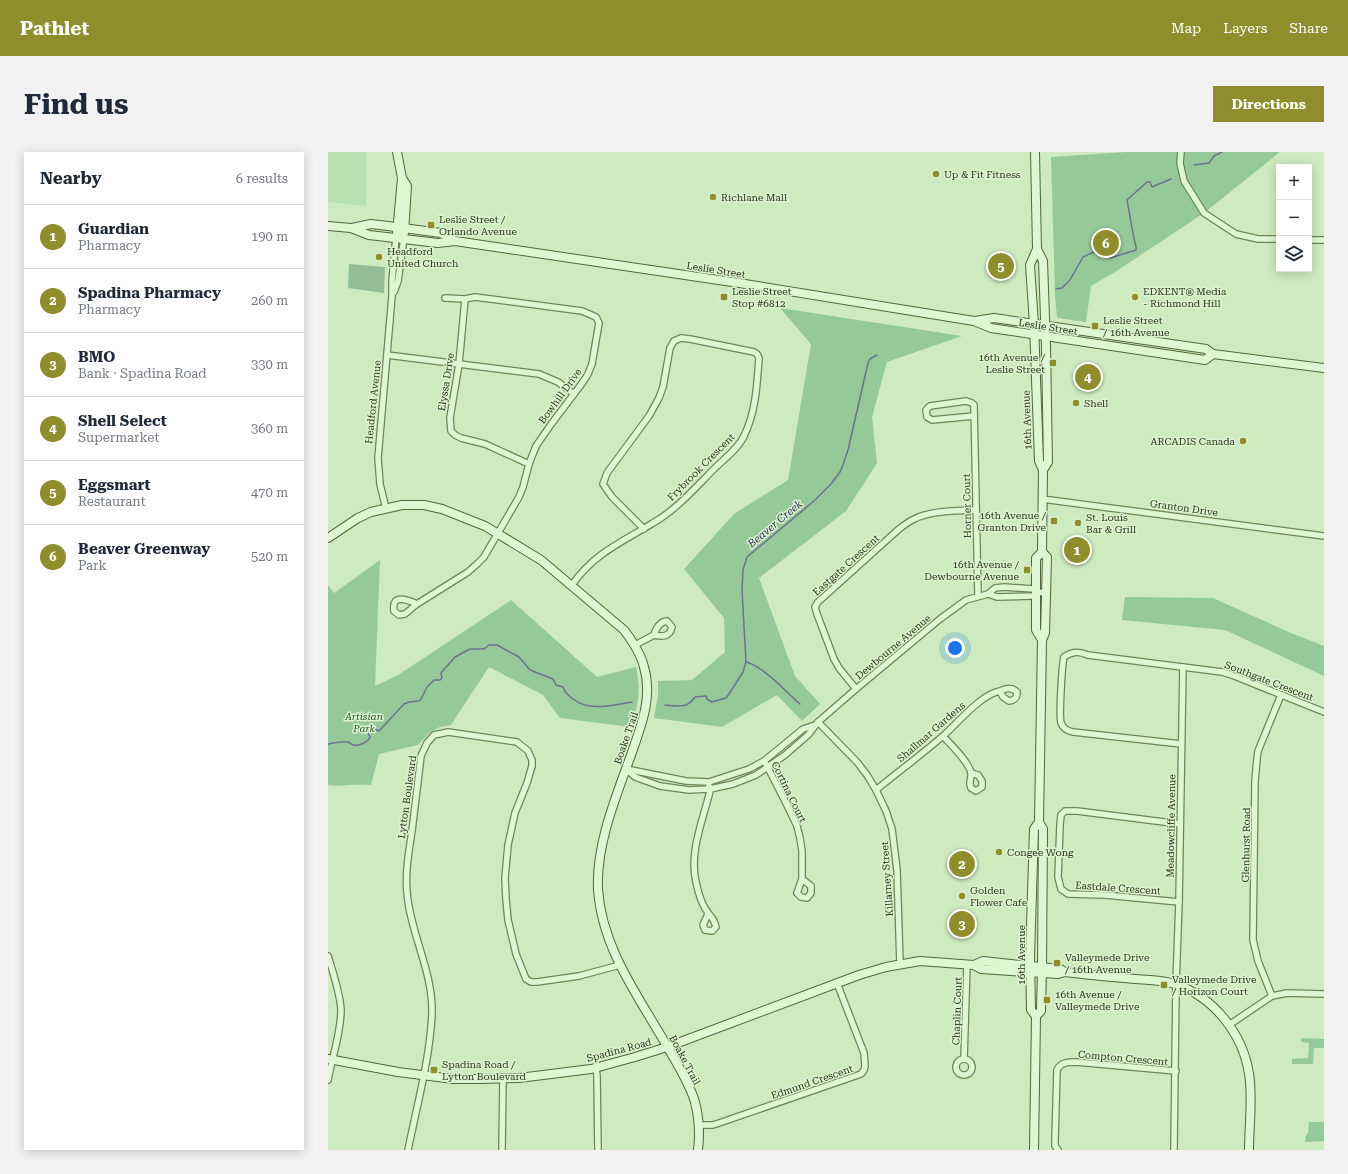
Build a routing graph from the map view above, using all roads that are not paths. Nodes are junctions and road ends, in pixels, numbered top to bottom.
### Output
1 (397, 152) edge
2 (1035, 152) edge
3 (1181, 152) edge
4 (328, 226) edge
5 (351, 228) junction
6 (401, 228) junction
7 (400, 238) junction
8 (1276, 239) edge
9 (1312, 240) edge
10 (1324, 240) edge
11 (455, 241) junction
12 (1037, 249) junction
13 (445, 298) dead end
14 (465, 299) junction
15 (974, 321) junction
16 (1034, 324) junction
17 (1045, 325) junction
18 (1034, 334) junction
19 (1046, 336) junction
20 (1213, 354) junction
21 (388, 355) junction
22 (459, 364) junction
23 (1324, 368) edge
24 (574, 394) junction
25 (974, 416) junction
26 (529, 464) junction
27 (1043, 470) junction
28 (1042, 499) junction
29 (386, 509) junction
30 (976, 510) junction
31 (644, 529) junction
32 (498, 534) junction
33 (1324, 536) edge
34 (328, 538) edge
35 (1042, 552) junction
36 (572, 585) junction
37 (1036, 592) junction
38 (1047, 593) junction
39 (988, 594) junction
40 (978, 596) junction
41 (417, 604) dead end
42 (654, 635) dead end
43 (1042, 640) junction
44 (635, 645) junction
45 (1183, 667) junction
46 (856, 689) junction
47 (1000, 692) dead end
48 (1281, 695) junction
49 (1324, 712) edge
50 (817, 724) junction
51 (943, 736) junction
52 (1181, 744) junction
53 (764, 761) junction
54 (768, 767) junction
55 (626, 769) junction
56 (971, 773) dead end
57 (709, 786) junction
58 (876, 790) junction
59 (1039, 822) junction
60 (1180, 824) junction
61 (802, 879) dead end
62 (1179, 902) junction
63 (708, 914) dead end
64 (328, 956) edge
65 (900, 964) junction
66 (971, 964) junction
67 (620, 965) junction
68 (1030, 969) junction
69 (1042, 970) junction
70 (837, 983) junction
71 (1176, 984) junction
72 (1324, 994) edge
73 (1272, 996) junction
74 (1036, 1016) junction
75 (1229, 1025) junction
76 (668, 1047) junction
77 (964, 1059) dead end
78 (330, 1060) edge
79 (596, 1068) junction
80 (1176, 1071) junction
81 (423, 1076) junction
82 (503, 1078) junction
83 (328, 1080) edge
84 (699, 1125) junction
85 (408, 1150) edge
86 (502, 1150) edge
87 (598, 1150) edge
88 (698, 1150) edge
89 (1034, 1150) edge
90 (1058, 1150) edge
91 (1174, 1150) edge
92 (1249, 1150) edge

1 - 6 main road
2 - 12 main road, 16th Avenue
3 - 8 street
4 - 5 main road, Leslie Street
5 - 6 main road, Leslie Street
5 - 7 main road, Leslie Street
6 - 7 main road
6 - 11 main road, Leslie Street
7 - 11 main road, Leslie Street
7 - 21 street, Headford Avenue
9 - 10 street
11 - 15 main road, Leslie Street
12 - 16 main road, 16th Avenue
12 - 17 main road, 16th Avenue
13 - 14 street, Bowhill Drive
14 - 22 street, Elyssa Drive
14 - 24 street, Bowhill Drive
15 - 16 main road, Leslie Street
15 - 18 main road, Leslie Street
16 - 17 main road, Leslie Street
16 - 18 main road, 16th Avenue
17 - 19 main road, 16th Avenue
17 - 20 main road, Leslie Street
18 - 19 main road, Leslie Street
18 - 27 main road, 16th Avenue
19 - 20 main road, Leslie Street
19 - 27 main road, 16th Avenue
20 - 23 main road, Leslie Street
21 - 22 street
21 - 29 street, Headford Avenue
22 - 24 street
22 - 26 street, Elyssa Drive
24 - 26 street, Bowhill Drive
25 - 25 street, Horner Court
25 - 30 street, Horner Court
26 - 32 street, Bowhill Drive
27 - 28 main road, 16th Avenue
28 - 33 street, Granton Drive
28 - 35 main road, 16th Avenue
29 - 32 main road, Boake Trail
29 - 34 main road, Boake Trail
30 - 40 street, Horner Court
30 - 46 street, Eastgate Crescent
31 - 31 street, Frybrook Crescent
31 - 36 street, Frybrook Crescent
32 - 36 main road, Boake Trail
32 - 41 street, Bowhill Drive
35 - 37 main road, 16th Avenue
35 - 38 main road, 16th Avenue
36 - 44 main road, Boake Trail
37 - 38 street, Dewbourne Avenue
37 - 39 street, Dewbourne Avenue
37 - 39 street, Dewbourne Avenue
37 - 43 main road, 16th Avenue
38 - 43 main road, 16th Avenue
39 - 40 street, Dewbourne Avenue
40 - 46 street, Dewbourne Avenue
42 - 44 street
43 - 59 main road, 16th Avenue
44 - 55 main road, Boake Trail
45 - 48 street, Southgate Crescent
45 - 52 street, Meadowcliffe Avenue
45 - 52 street, Southgate Crescent
46 - 50 street, Dewbourne Avenue
47 - 51 street, Shallmar Gardens
48 - 49 street, Southgate Crescent
48 - 73 street, Glenhurst Road
50 - 53 street, Dewbourne Avenue
50 - 54 street, Dewbourne Avenue
50 - 58 street, Killarney Street
51 - 56 street
51 - 58 street, Shallmar Gardens
52 - 60 street, Meadowcliffe Avenue
53 - 54 street, Cortina Court
53 - 57 street, Dewbourne Avenue
54 - 57 street, Dewbourne Avenue
54 - 61 street, Cortina Court
55 - 57 street, Dewbourne Avenue
55 - 57 street, Dewbourne Avenue
55 - 67 main road, Boake Trail
57 - 63 street
58 - 65 street, Killarney Street
59 - 68 main road, 16th Avenue
59 - 69 main road, 16th Avenue
60 - 62 street, Meadowcliffe Avenue
60 - 62 street, Eastdale Crescent
62 - 71 street, Meadowcliffe Avenue
64 - 78 street
65 - 66 main road, Spadina Road
65 - 70 main road, Spadina Road
66 - 68 main road, Spadina Road
66 - 77 street, Chaplin Court
67 - 76 main road, Boake Trail
67 - 81 street, Lytton Boulevard
68 - 69 main road, Spadina Road
68 - 74 main road, 16th Avenue
69 - 71 main road, Spadina Road
69 - 74 main road, 16th Avenue
70 - 76 main road, Spadina Road
70 - 84 street, Edmund Crescent
71 - 75 main road
71 - 80 street, Meadowcliffe Avenue
72 - 73 street
73 - 75 street
74 - 89 main road, 16th Avenue
75 - 92 main road
76 - 79 main road, Spadina Road
76 - 84 main road, Boake Trail
78 - 81 main road, Spadina Road
78 - 83 street
79 - 82 main road, Spadina Road
79 - 87 street
80 - 90 street, Compton Crescent
80 - 91 street, Meadowcliffe Avenue
81 - 82 main road, Spadina Road
81 - 85 street
82 - 86 street
84 - 88 main road, Boake Trail

